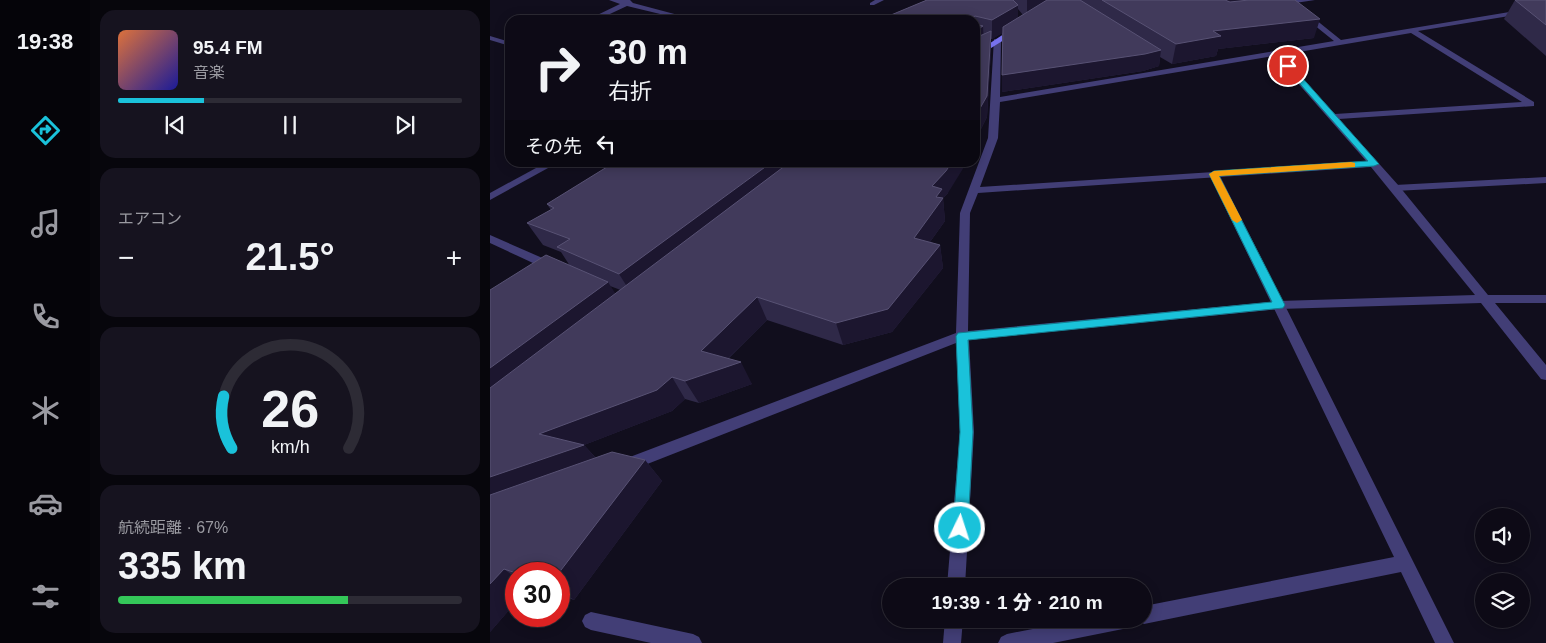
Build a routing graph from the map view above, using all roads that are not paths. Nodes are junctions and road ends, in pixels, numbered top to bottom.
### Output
1 (612, 0) edge
2 (634, 0) edge
3 (881, 0) edge
4 (1312, 0) edge
5 (1287, 1) edge
6 (626, 4) junction
7 (872, 4) dead end
8 (1546, 8) edge
9 (1298, 9) junction
10 (1288, 10) edge
11 (602, 15) edge
12 (672, 15) edge
13 (1025, 24) edge
14 (1411, 30) junction
15 (490, 38) edge
16 (505, 42) edge
17 (984, 42) edge
18 (1339, 42) junction
19 (995, 43) junction
20 (980, 53) edge
21 (1276, 53) junction
22 (1165, 65) dead end
23 (1173, 70) junction
24 (996, 100) junction
25 (1334, 117) junction
26 (1374, 164) junction
27 (545, 167) edge
28 (1214, 174) junction
29 (1546, 180) edge
30 (1395, 188) junction
31 (974, 190) junction
32 (490, 196) edge
33 (490, 239) edge
34 (562, 271) edge
35 (1486, 299) junction
36 (1546, 299) edge
37 (1279, 305) junction
38 (962, 336) junction
39 (1546, 375) edge
40 (616, 469) edge
41 (1405, 563) junction
42 (957, 578) edge
43 (1152, 614) edge
44 (591, 621) dead end
45 (953, 628) edge
46 (1083, 628) edge
47 (693, 643) edge
48 (952, 643) edge
49 (1007, 643) edge
50 (1445, 643) edge

1 - 6 street
2 - 6 street
3 - 7 street
4 - 5 street
5 - 9 street
6 - 11 street
6 - 12 street
8 - 14 street
9 - 10 street
9 - 18 street
13 - 19 street
14 - 18 street
14 - 25 street
15 - 16 street
17 - 19 street
18 - 21 street
19 - 20 street
19 - 24 street
21 - 23 street
21 - 25 street
22 - 23 street
23 - 24 street
24 - 31 street
25 - 26 street
26 - 28 street
26 - 30 street
27 - 32 street
28 - 31 street
28 - 37 street
29 - 30 street
30 - 35 street
31 - 38 street
33 - 34 street
35 - 36 street
35 - 37 street
35 - 39 street
37 - 38 street
37 - 41 street
38 - 40 street
38 - 42 street
41 - 43 street
41 - 50 street
44 - 47 street
45 - 48 street
46 - 49 street

